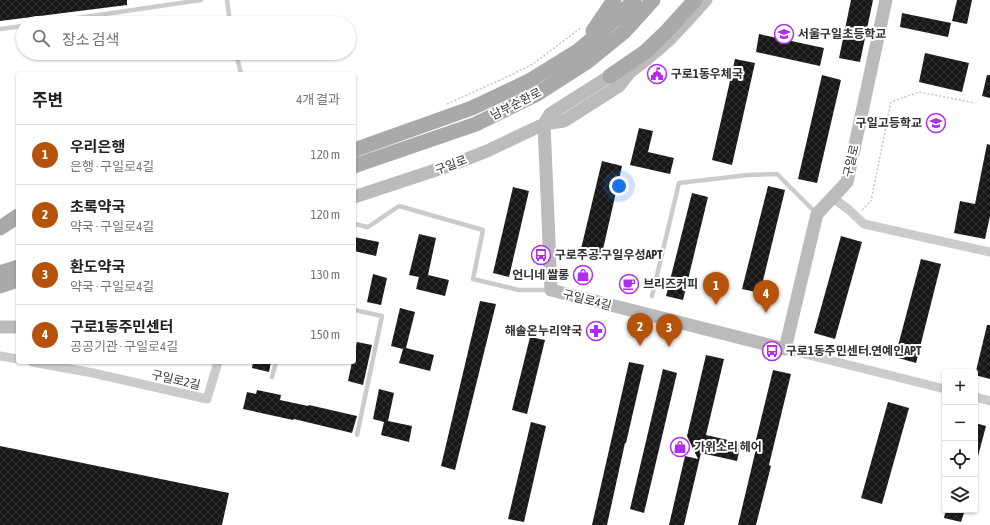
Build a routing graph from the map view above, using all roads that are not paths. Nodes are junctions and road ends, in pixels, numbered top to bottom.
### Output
1 (201, 0) edge
2 (228, 0) edge
3 (614, 0) edge
4 (634, 0) edge
5 (654, 0) edge
6 (687, 0) edge
7 (695, 0) edge
8 (706, 0) edge
9 (886, 0) edge
10 (92, 16) edge
11 (229, 16) edge
12 (16, 27) edge
13 (0, 30) edge
14 (579, 50) junction
15 (238, 60) edge
16 (241, 72) edge
17 (630, 72) junction
18 (610, 76) junction
19 (544, 124) junction
20 (356, 149) edge
21 (356, 165) edge
22 (356, 196) edge
23 (832, 198) junction
24 (817, 214) junction
25 (16, 217) edge
26 (356, 224) edge
27 (0, 228) edge
28 (990, 252) edge
29 (16, 268) edge
30 (0, 273) edge
31 (16, 281) edge
32 (0, 286) edge
33 (551, 290) junction
34 (16, 291) edge
35 (0, 296) edge
36 (652, 296) dead end
37 (356, 310) edge
38 (0, 327) edge
39 (16, 327) edge
40 (785, 349) junction
41 (0, 356) edge
42 (16, 360) edge
43 (46, 364) edge
44 (217, 364) edge
45 (275, 364) edge
46 (272, 377) dead end
47 (942, 388) edge
48 (978, 398) edge
49 (990, 401) edge
50 (357, 435) dead end

1 - 10 lane
2 - 11 lane
3 - 14 main road
4 - 14 main road, 남부순환로
5 - 21 main road, 남부순환로
6 - 18 street
7 - 18 main road
8 - 17 street, 구일로
9 - 23 street, 구일로
12 - 13 lane
14 - 20 main road, 남부순환로
15 - 16 lane
17 - 18 street, 구일로
17 - 19 street, 구일로
18 - 19 street, 구일로
19 - 22 street, 구일로
19 - 33 street, 구일로4길
23 - 24 street, 구일로
23 - 28 street
24 - 36 lane
24 - 40 street
25 - 27 main road
26 - 33 lane
29 - 30 main road
31 - 32 main road
33 - 40 street, 구일로4길
34 - 35 main road
37 - 50 lane
38 - 39 street
40 - 47 street
41 - 42 street
43 - 44 street, 구일로2길
45 - 46 lane
48 - 49 street

